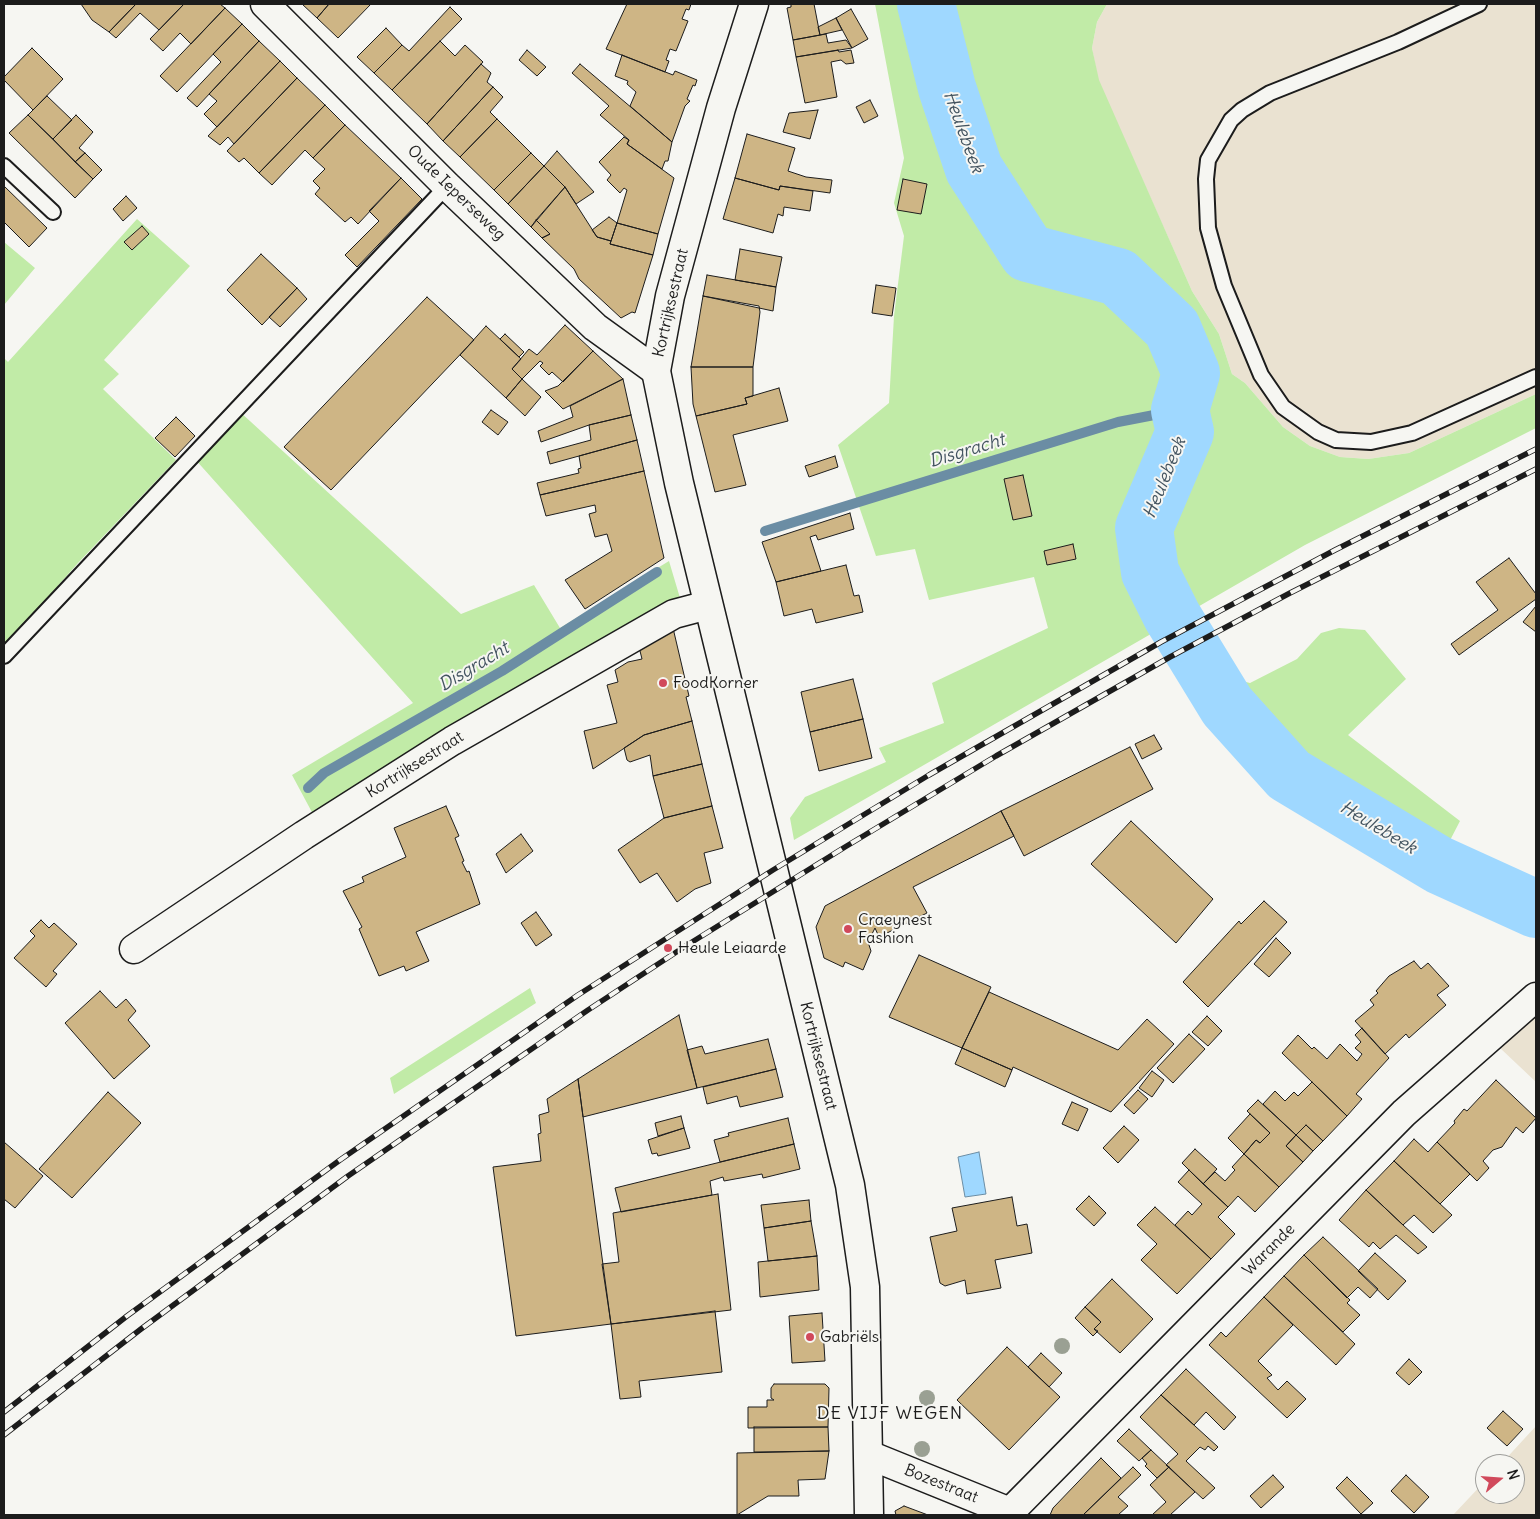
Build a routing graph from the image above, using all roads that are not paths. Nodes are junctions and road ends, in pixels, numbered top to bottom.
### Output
1 (265, 4) edge
2 (754, 4) edge
3 (1479, 4) edge
4 (4, 166) edge
5 (447, 186) junction
6 (52, 212) dead end
7 (656, 371) junction
8 (1536, 377) edge
9 (708, 605) junction
10 (4, 656) edge
11 (134, 949) dead end
12 (1536, 997) edge
13 (869, 1455) junction
14 (1011, 1514) edge
15 (869, 1515) edge

1 - 5 street, Oude Ieperseweg
2 - 7 street, Kortrijksestraat
3 - 8 lane
4 - 6 lane
5 - 7 street, Oude Ieperseweg
5 - 10 lane
7 - 9 street, Kortrijksestraat
9 - 11 street, Kortrijksestraat
9 - 13 street, Kortrijksestraat
12 - 14 street, Warande
13 - 14 street, Bozestraat
13 - 15 street, Kortrijksestraat

